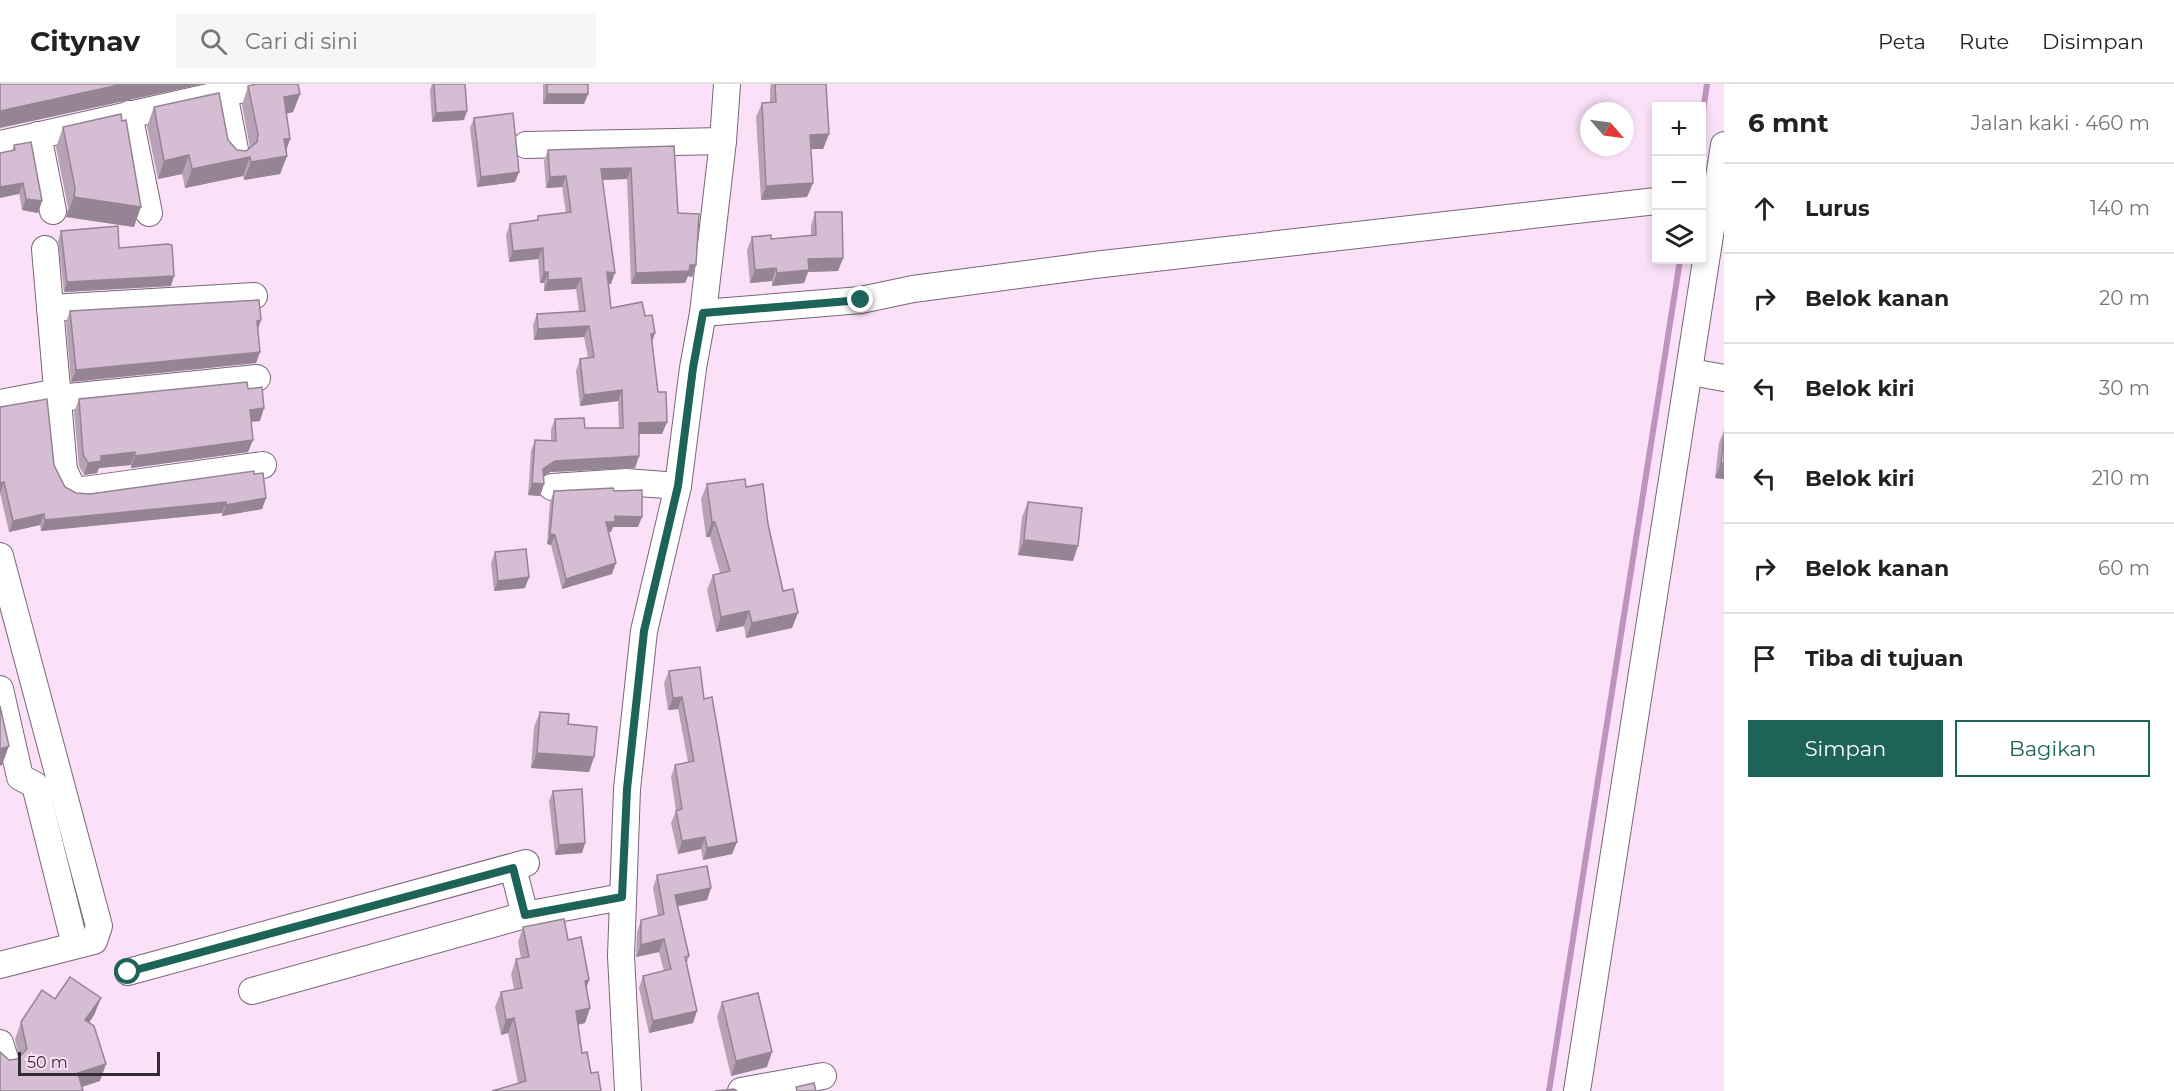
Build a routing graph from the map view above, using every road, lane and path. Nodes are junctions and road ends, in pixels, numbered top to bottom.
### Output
1 (266, 84) edge
2 (727, 84) edge
3 (224, 93) junction
4 (129, 114) junction
5 (38, 135) junction
6 (723, 141) junction
7 (0, 144) edge
8 (526, 145) dead end
9 (1724, 145) edge
10 (236, 155) edge
11 (1708, 193) edge
12 (1652, 201) edge
13 (53, 211) dead end
14 (149, 213) dead end
15 (45, 249) dead end
16 (254, 296) dead end
17 (50, 308) junction
18 (703, 313) junction
19 (1691, 372) junction
20 (257, 378) dead end
21 (1724, 378) edge
22 (58, 395) junction
23 (0, 403) edge
24 (263, 465) dead end
25 (678, 486) junction
26 (552, 487) dead end
27 (0, 556) edge
28 (0, 689) edge
29 (622, 897) junction
30 (525, 915) junction
31 (83, 944) junction
32 (0, 965) edge
33 (128, 972) dead end
34 (252, 991) dead end
35 (823, 1076) dead end
36 (628, 1091) edge
37 (741, 1091) edge
38 (1577, 1091) edge

1 - 3 street
2 - 6 street
3 - 4 street
3 - 10 street
4 - 5 street
4 - 14 street
5 - 7 street
5 - 13 street
6 - 8 street
6 - 18 street
9 - 11 street
11 - 19 street
12 - 18 street
15 - 17 street
16 - 17 street
17 - 22 street
18 - 25 street
19 - 21 street
19 - 38 street
20 - 22 street
22 - 23 street
22 - 24 street
25 - 26 street
25 - 29 street
27 - 31 street
28 - 31 street
29 - 30 street
29 - 36 street
30 - 33 street
30 - 34 street
31 - 32 street
35 - 37 street

